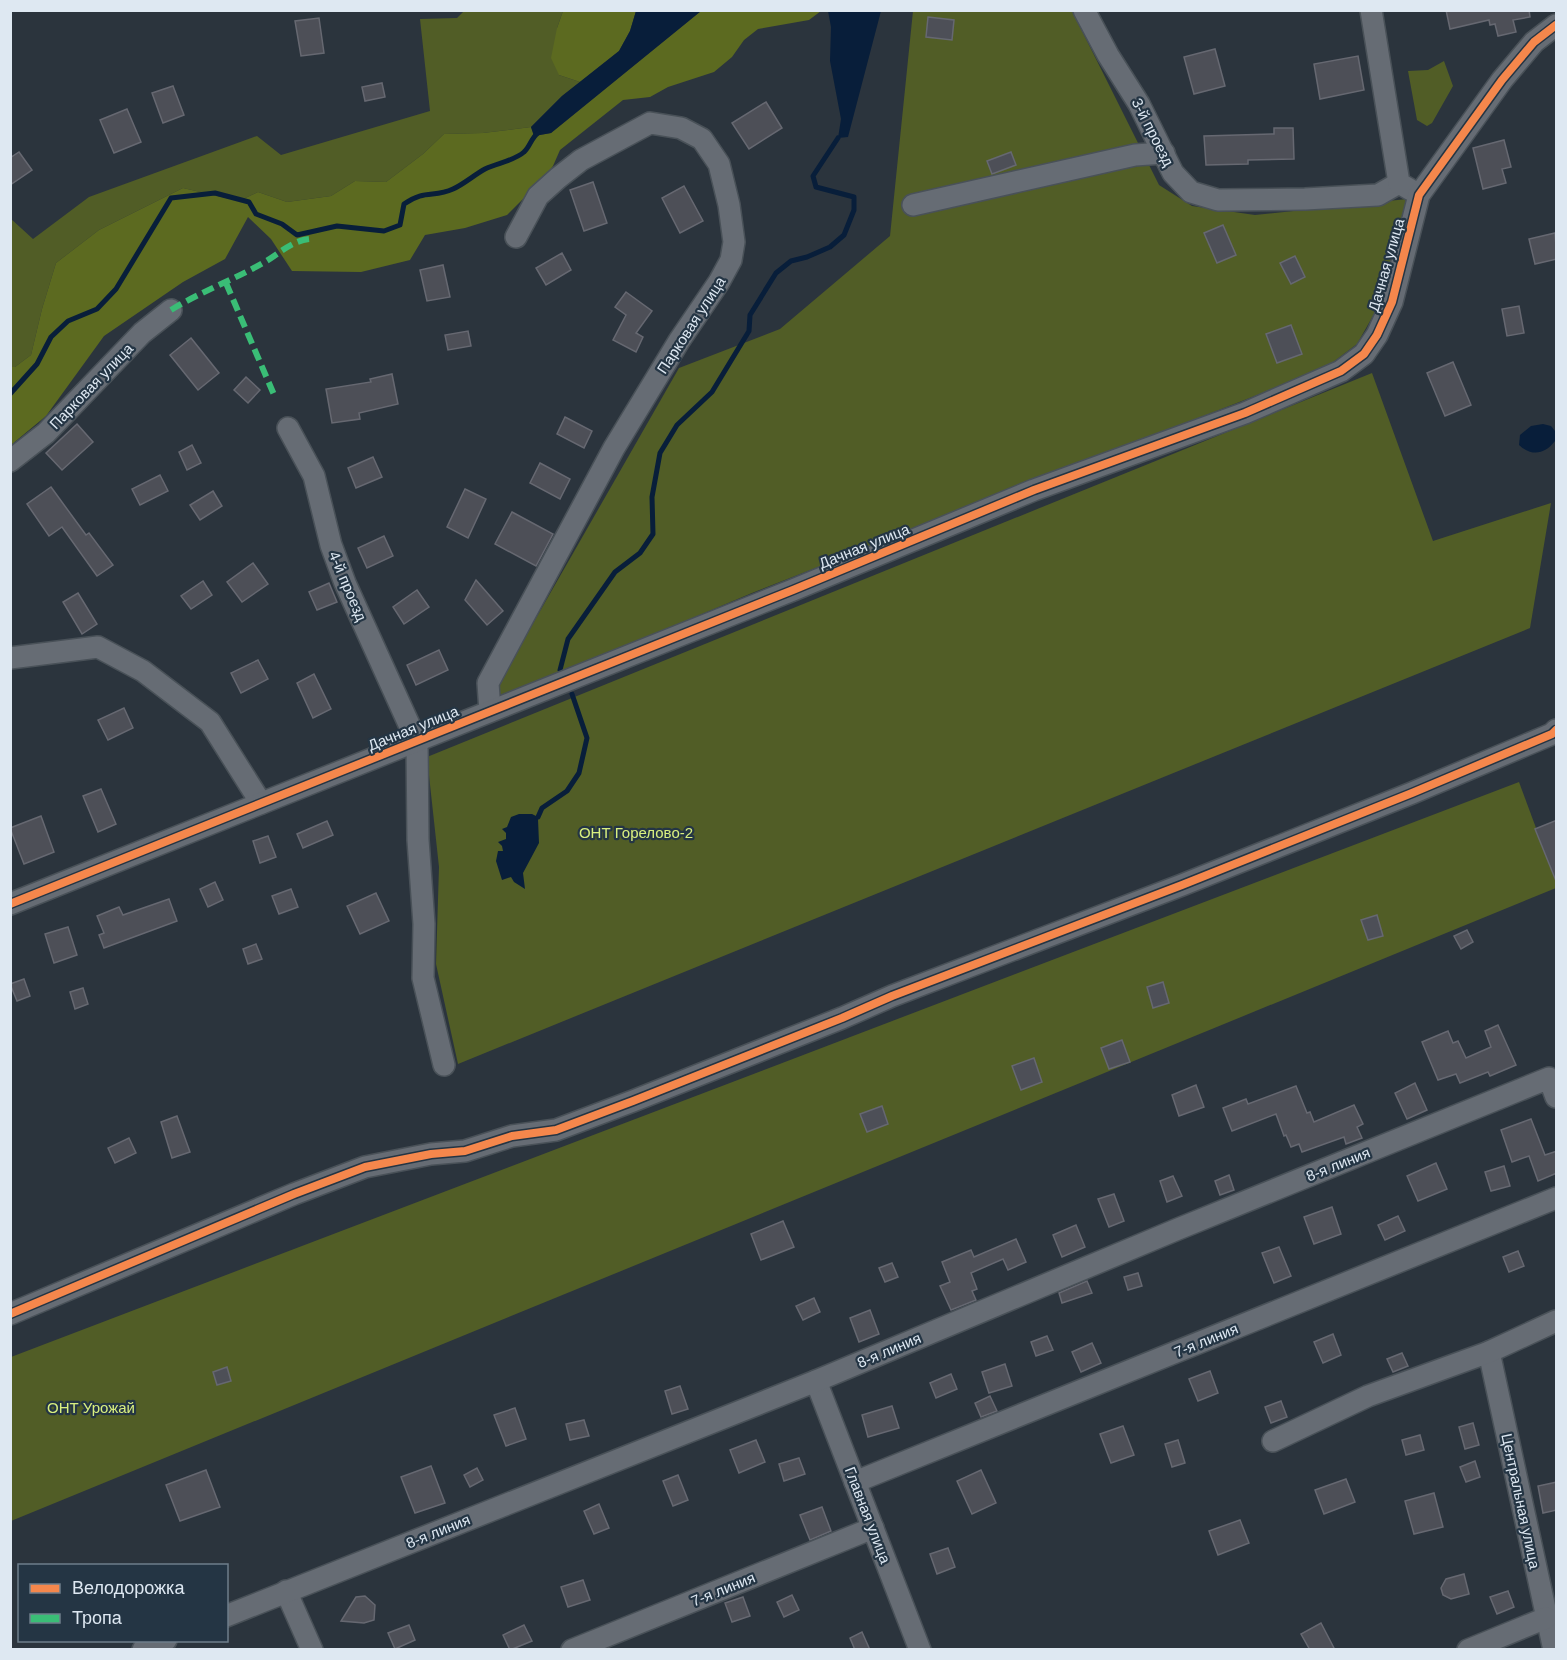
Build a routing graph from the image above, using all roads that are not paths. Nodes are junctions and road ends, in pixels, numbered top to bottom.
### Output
1 (1084, 10) edge
2 (1371, 10) edge
3 (1553, 10) edge
4 (1556, 26) edge
5 (1164, 153) junction
6 (1399, 183) junction
7 (1419, 195) junction
8 (913, 205) dead end
9 (516, 237) dead end
10 (171, 310) dead end
11 (288, 428) dead end
12 (10, 461) edge
13 (10, 658) edge
14 (489, 711) junction
15 (1557, 730) edge
16 (417, 742) junction
17 (261, 803) junction
18 (10, 904) edge
19 (444, 1065) dead end
20 (1554, 1083) edge
21 (1557, 1198) edge
22 (10, 1314) edge
23 (1557, 1321) edge
24 (1489, 1352) junction
25 (816, 1381) junction
26 (1273, 1441) dead end
27 (855, 1482) junction
28 (873, 1528) junction
29 (286, 1591) junction
30 (228, 1615) edge
31 (1546, 1618) junction
32 (164, 1642) edge
33 (144, 1650) edge
34 (312, 1650) edge
35 (572, 1650) edge
36 (920, 1650) edge
37 (1467, 1650) edge
38 (1554, 1650) edge

1 - 5 street, 3-й проезд
2 - 6 street
3 - 4 street
4 - 7 street, Дачная улица
5 - 6 street, 3-й проезд
5 - 8 street
6 - 7 street
7 - 14 street, Дачная улица
9 - 14 street, Парковая улица
10 - 12 street, Парковая улица
11 - 16 street, 4-й проезд
13 - 17 street
14 - 16 street, Дачная улица
15 - 22 street
16 - 17 street, Дачная улица
16 - 19 street
17 - 18 street, Дачная улица
20 - 25 street, 8-я линия
21 - 27 street, 7-я линия
23 - 24 street
24 - 26 street
24 - 31 street, Центральная улица
25 - 27 street, Главная улица
25 - 29 street, 8-я линия
27 - 28 street, Главная улица
28 - 35 street, 7-я линия
28 - 36 street, Главная улица
29 - 30 street, 8-я линия
29 - 34 street
31 - 37 street
31 - 38 street, Центральная улица
32 - 33 street

